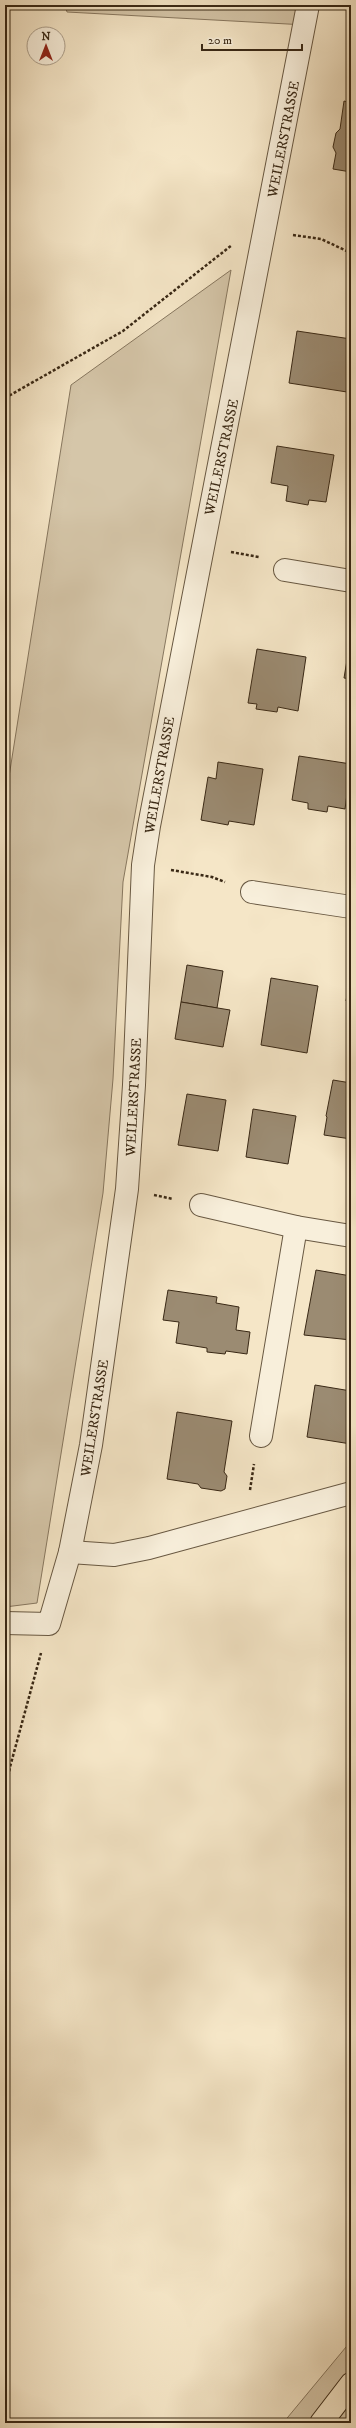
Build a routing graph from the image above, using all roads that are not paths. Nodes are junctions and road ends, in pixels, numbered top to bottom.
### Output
1 (308, 5) edge
2 (285, 570) road end
3 (351, 581) edge
4 (252, 892) road end
5 (351, 908) edge
6 (201, 1205) road end
7 (296, 1227) junction
8 (351, 1236) edge
9 (261, 1436) road end
10 (351, 1493) edge
11 (70, 1552) junction
12 (5, 1623) edge
13 (351, 2384) edge
14 (321, 2423) edge

1 - 11 street, WEILERSTRASSE
2 - 3 street
4 - 5 street
6 - 7 street
7 - 8 street
7 - 9 street
10 - 11 street
11 - 12 street, WEILERSTRASSE
13 - 14 main road

